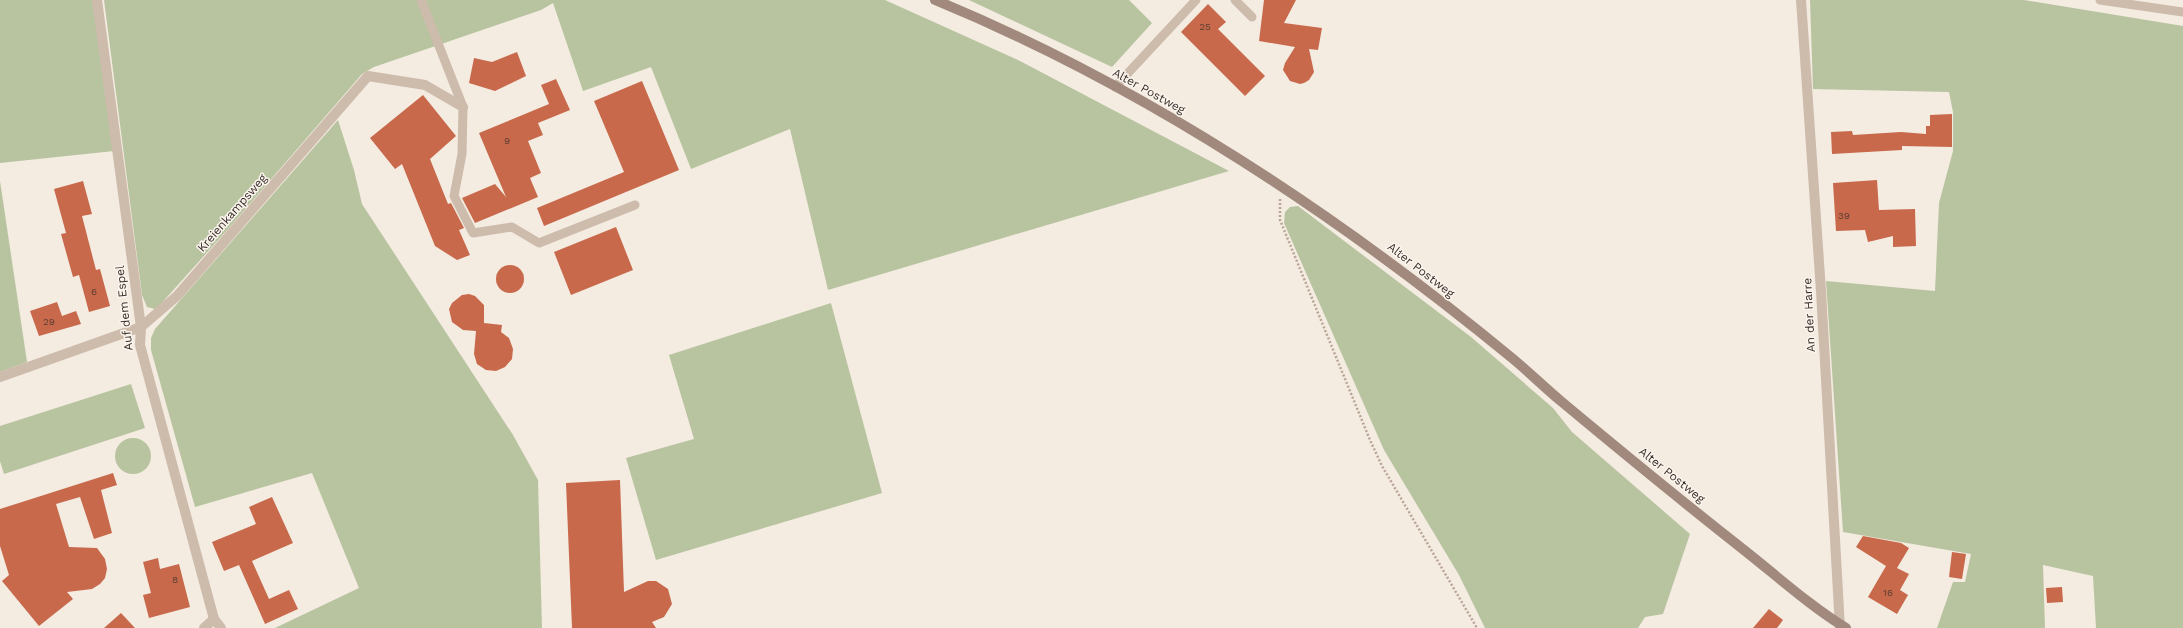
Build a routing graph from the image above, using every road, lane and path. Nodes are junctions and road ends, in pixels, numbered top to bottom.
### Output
1 (98, 0) edge
2 (421, 0) edge
3 (934, 0) edge
4 (1196, 0) edge
5 (1235, 0) edge
6 (1801, 0) edge
7 (2100, 0) edge
8 (2183, 12) edge
9 (1252, 17) dead end
10 (1115, 87) junction
11 (463, 107) junction
12 (1281, 187) junction
13 (635, 205) dead end
14 (141, 327) junction
15 (0, 377) edge
16 (214, 619) junction
17 (1842, 627) edge
18 (204, 628) edge
19 (221, 628) edge
20 (1477, 628) edge

1 - 14 street, Auf dem Espel
2 - 11 lane
3 - 10 main road, Alter Postweg
4 - 10 lane
5 - 9 lane
6 - 17 street, An der Harre
7 - 8 lane
10 - 12 main road, Alter Postweg
11 - 13 lane
11 - 14 street, Kreienkampsweg
12 - 17 main road, Alter Postweg
12 - 20 path
14 - 15 street, Kreienkampsweg
14 - 16 street, Auf dem Espel
16 - 18 street
16 - 19 street, Auf dem Espel

